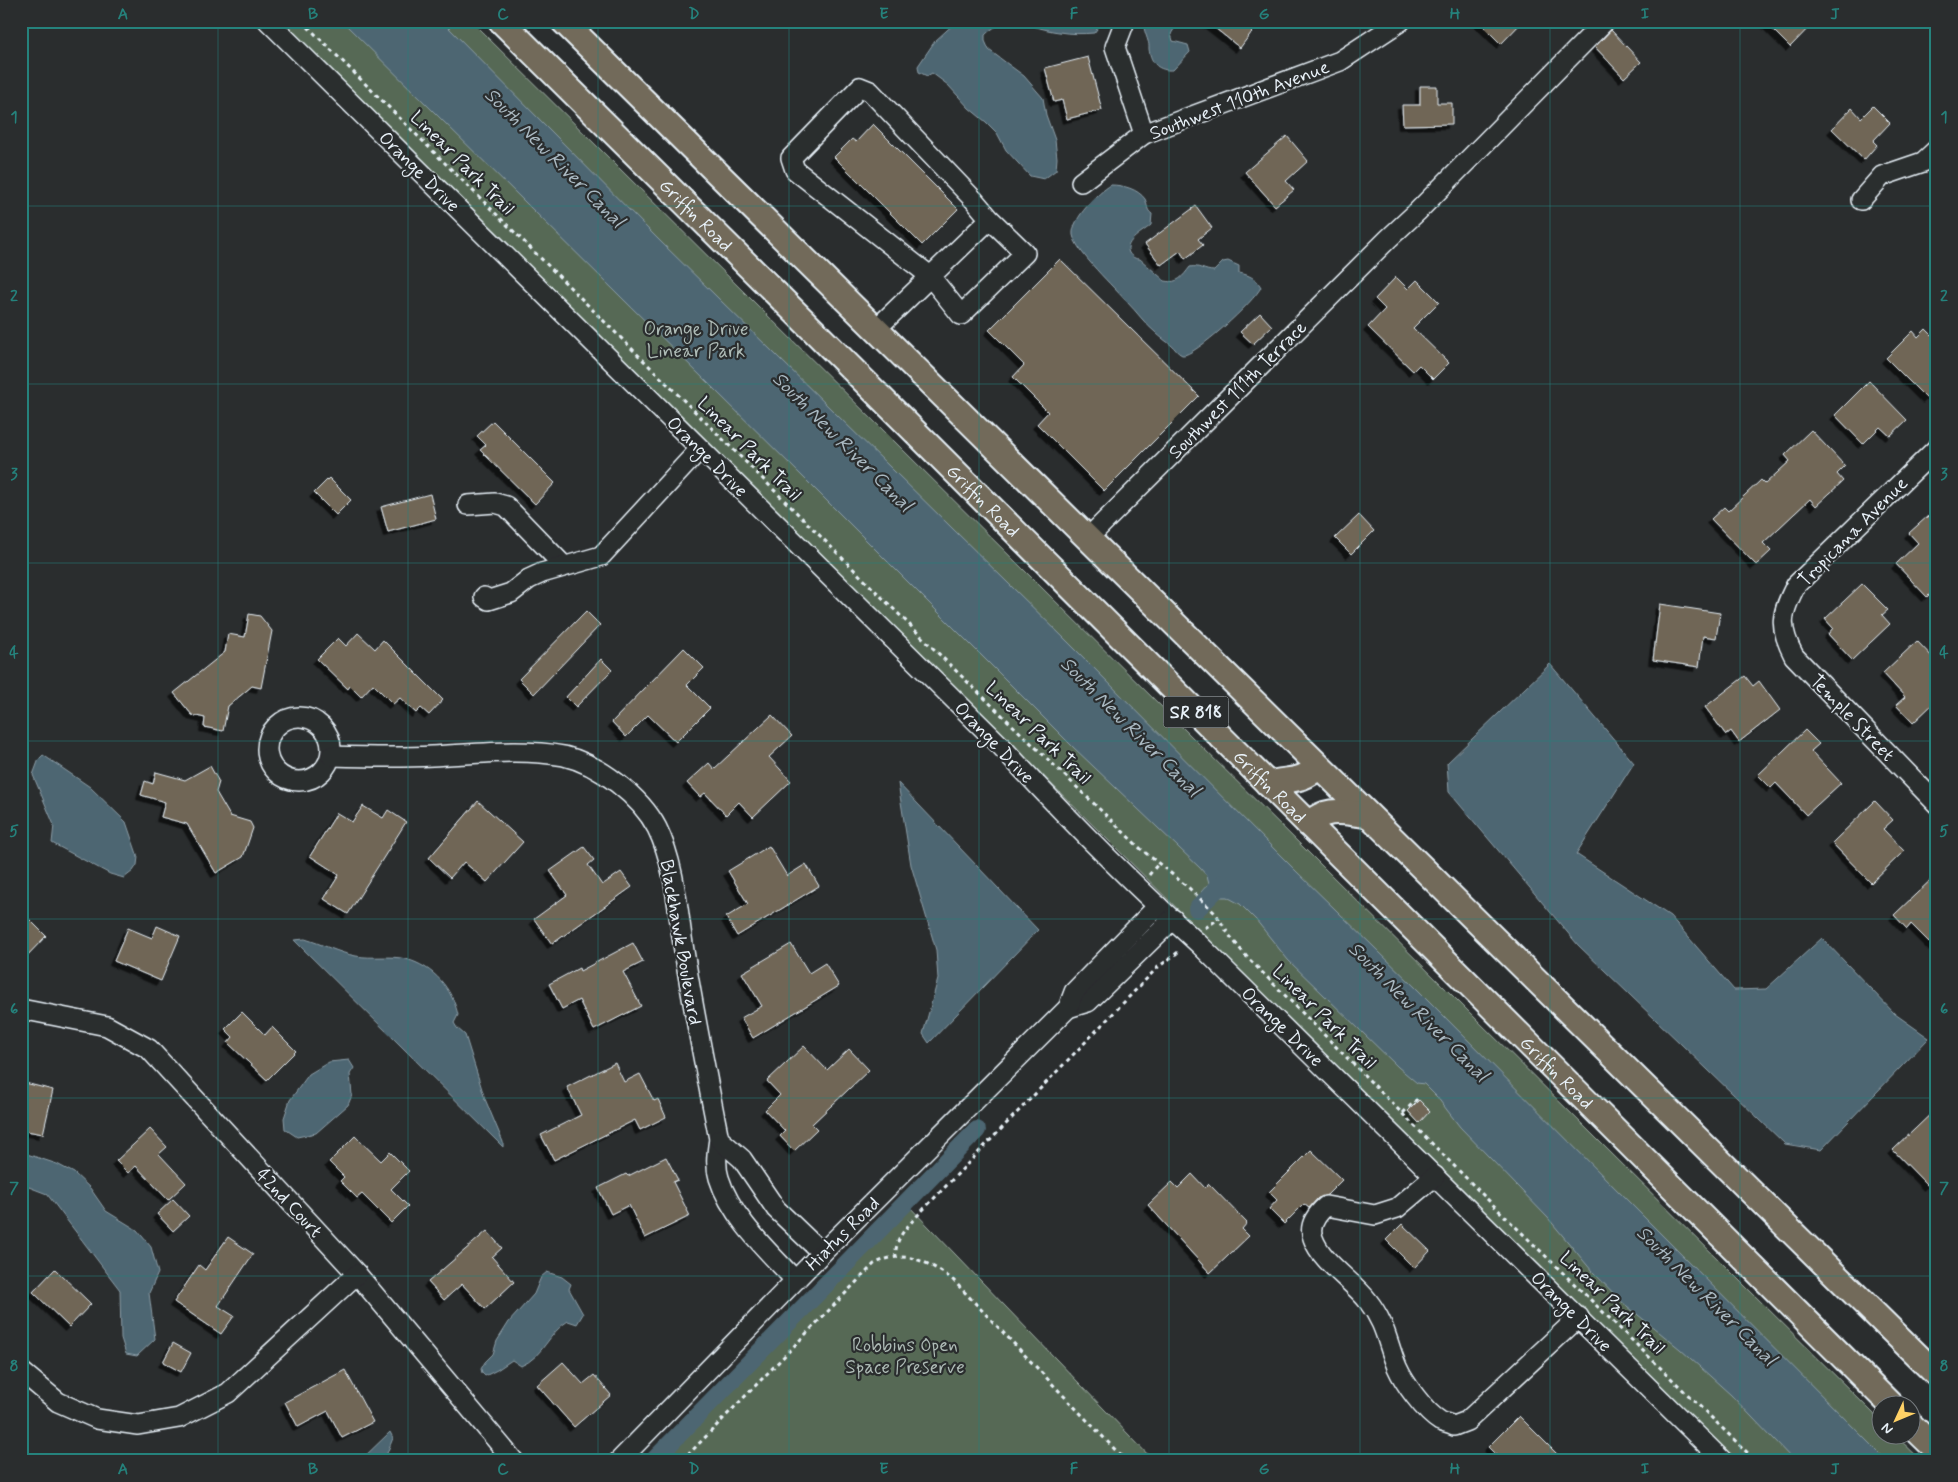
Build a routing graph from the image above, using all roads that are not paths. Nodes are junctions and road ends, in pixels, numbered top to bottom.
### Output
1 (268, 21) edge
2 (501, 21) edge
3 (563, 21) edge
4 (1125, 21) edge
5 (1401, 21) edge
6 (1605, 21) edge
7 (1144, 134) junction
8 (1937, 149) edge
9 (1081, 182) dead end
10 (1861, 200) dead end
11 (990, 219) junction
12 (930, 276) junction
13 (875, 330) junction
14 (1937, 448) edge
15 (700, 449) junction
16 (468, 506) dead end
17 (1087, 539) junction
18 (564, 566) junction
19 (484, 597) dead end
20 (1783, 622) joint
21 (330, 756) dead end
22 (1318, 767) junction
23 (1268, 784) junction
24 (1937, 804) edge
25 (1368, 815) junction
26 (1308, 824) junction
27 (1158, 906) junction
28 (1173, 919) junction
29 (1068, 1008) junction
30 (21, 1009) edge
31 (719, 1139) junction
32 (1435, 1176) junction
33 (822, 1253) junction
34 (357, 1274) junction
35 (795, 1280) junction
36 (1578, 1317) junction
37 (21, 1371) edge
38 (1937, 1375) edge
39 (1880, 1394) edge
40 (1920, 1434) edge
41 (1937, 1450) edge
42 (514, 1461) edge
43 (619, 1461) edge
44 (1724, 1461) edge

1 - 15 street, Orange Drive
2 - 23 main road, Griffin Road / SR 818
3 - 13 main road, SR 818
4 - 7 street
5 - 7 street, Southwest 110th Avenue
6 - 17 street, Southwest 111th Terrace
7 - 9 street, Southwest 110th Avenue
8 - 10 street
11 - 12 street
11 - 12 street
11 - 12 street
12 - 13 street
13 - 17 main road, SR 818
14 - 20 street, Tropicana Avenue
15 - 18 street
15 - 27 street, Orange Drive
16 - 18 street
17 - 22 main road, SR 818
18 - 19 street
20 - 24 street, Temple Street
21 - 31 street, Blackhawk Boulevard
22 - 23 main road
22 - 25 main road, SR 818
23 - 26 main road, Griffin Road / SR 818
25 - 26 main road
25 - 38 main road, SR 818
26 - 39 main road, Griffin Road / SR 818
27 - 28 street, Orange Drive
27 - 29 street, Hiatus Road
28 - 29 street, Hiatus Road
28 - 32 street, Orange Drive
29 - 33 street, Hiatus Road
30 - 34 street, 42nd Court
31 - 33 street
31 - 35 street, Blackhawk Boulevard
32 - 36 street, Orange Drive
32 - 36 street
33 - 35 street, Hiatus Road
34 - 37 street
34 - 42 street, 42nd Court
35 - 43 street, Hiatus Road
36 - 44 street, Orange Drive
40 - 41 main road

